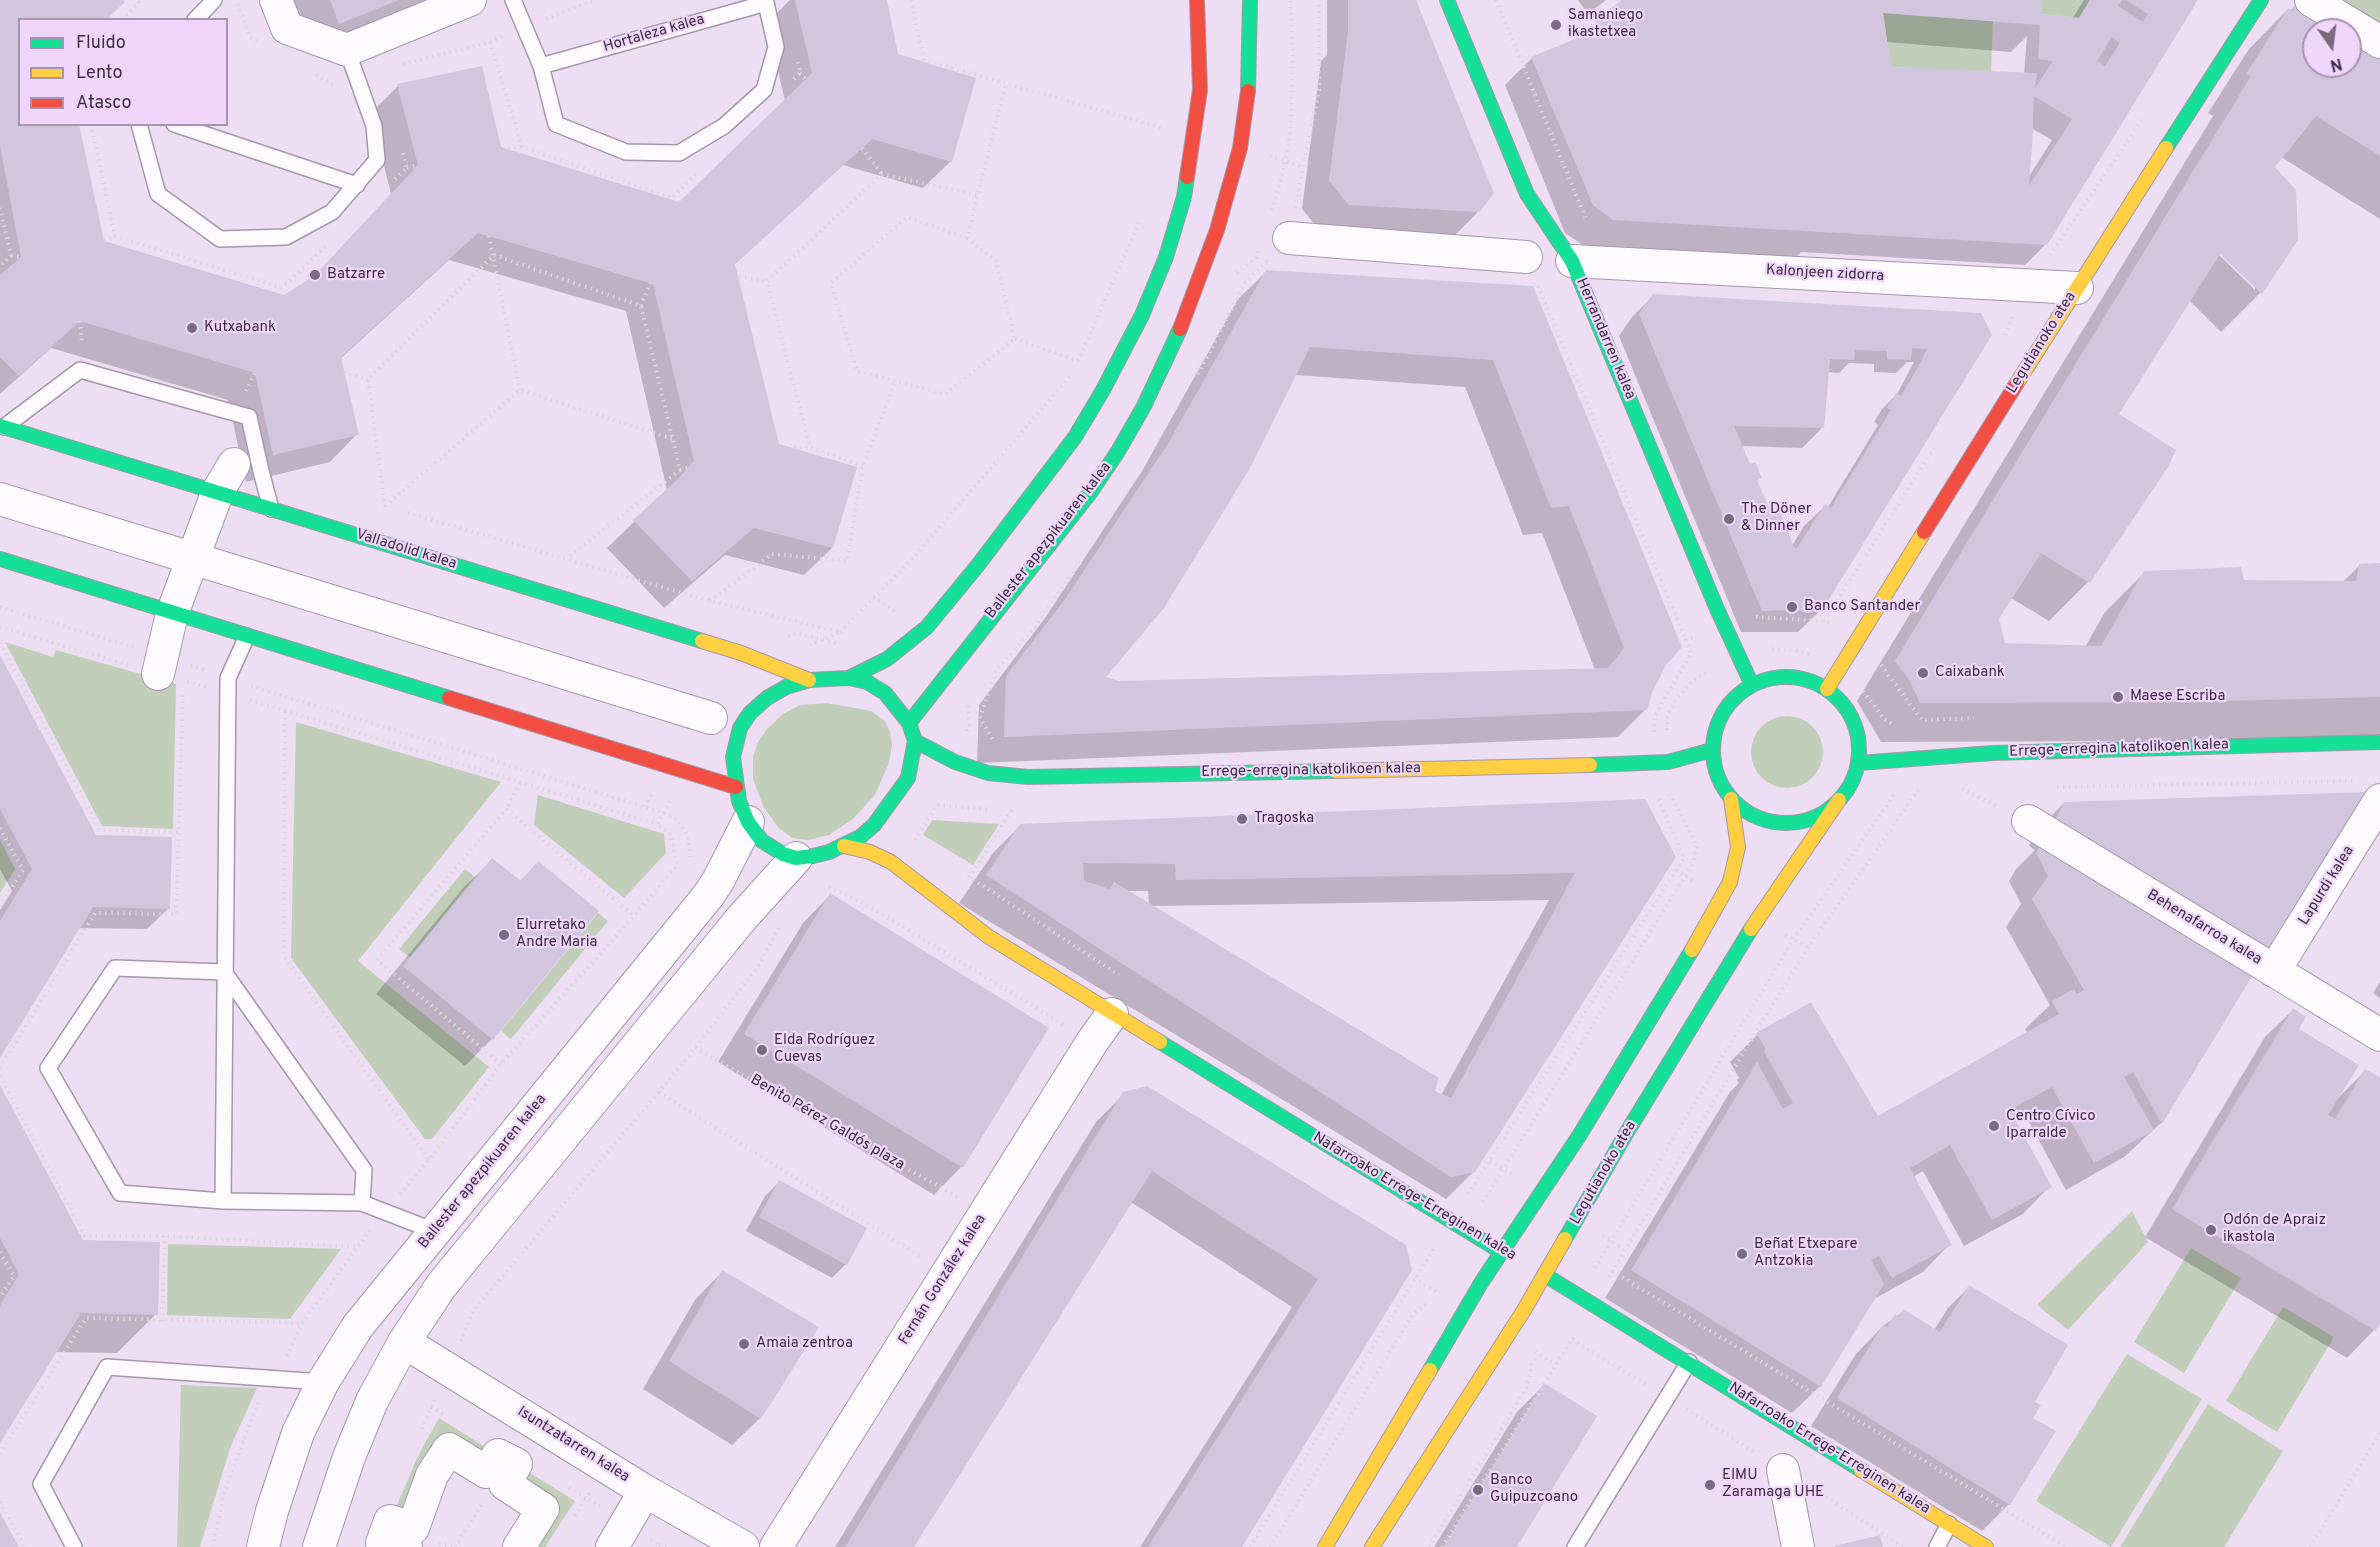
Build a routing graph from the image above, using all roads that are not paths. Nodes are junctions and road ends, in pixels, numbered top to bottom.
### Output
1 (214, 0) edge
2 (470, 0) edge
3 (513, 0) edge
4 (1197, 0) edge
5 (1250, 0) edge
6 (1447, 0) edge
7 (2261, 0) edge
8 (2311, 0) edge
9 (766, 1) edge
10 (281, 14) edge
11 (197, 18) edge
12 (2380, 42) edge
13 (347, 50) junction
14 (541, 66) junction
15 (140, 126) edge
16 (180, 126) edge
17 (357, 185) junction
18 (1289, 238) road end
19 (1526, 257) road end
20 (1572, 261) junction
21 (2077, 288) junction
22 (2, 426) edge
23 (234, 464) dead end
24 (218, 491) junction
25 (0, 499) edge
26 (272, 508) junction
27 (194, 557) junction
28 (0, 559) edge
29 (172, 614) junction
30 (248, 636) junction
31 (167, 670) road end
32 (849, 678) junction
33 (809, 680) junction
34 (1752, 685) junction
35 (1827, 689) junction
36 (711, 718) dead end
37 (909, 723) junction
38 (915, 741) junction
39 (2380, 742) edge
40 (1712, 750) junction
41 (1858, 763) junction
42 (736, 787) junction
43 (2368, 791) edge
44 (1731, 799) junction
45 (1839, 800) junction
46 (2028, 821) road end
47 (748, 822) junction
48 (844, 846) junction
49 (796, 858) junction
50 (224, 972) junction
51 (2285, 977) junction
52 (1112, 1014) junction
53 (2380, 1035) edge
54 (223, 1201) junction
55 (362, 1203) junction
56 (433, 1232) junction
57 (1500, 1251) junction
58 (1518, 1260) dead end
59 (1540, 1272) junction
60 (404, 1342) junction
61 (1689, 1362) junction
62 (323, 1382) junction
63 (1783, 1470) road end
64 (645, 1491) junction
65 (1949, 1524) junction
66 (74, 1547) edge
67 (263, 1547) edge
68 (319, 1547) edge
69 (406, 1547) edge
70 (519, 1547) edge
71 (612, 1547) edge
72 (743, 1547) edge
73 (776, 1547) edge
74 (1325, 1547) edge
75 (1372, 1547) edge
76 (1575, 1547) edge
77 (1798, 1547) edge
78 (1936, 1547) edge
79 (1986, 1547) edge

1 - 11 lane
2 - 13 street
3 - 14 lane, Hortaleza kalea
4 - 32 main road
5 - 37 main road, Ballester apezpikuaren kalea
6 - 20 main road, Herrandarren kalea
7 - 21 main road, Legutianoko atea
8 - 12 street
9 - 14 lane, Hortaleza kalea
9 - 14 lane, Hortaleza kalea
10 - 13 street
13 - 17 lane
15 - 17 lane
16 - 17 lane
18 - 19 street
20 - 21 street, Kalonjeen zidorra
20 - 34 main road, Herrandarren kalea
21 - 35 main road, Legutianoko atea
22 - 24 main road, Valladolid kalea
22 - 26 lane
23 - 24 street
24 - 26 main road, Valladolid kalea
24 - 27 street
25 - 27 street
26 - 33 main road, Valladolid kalea
27 - 29 street
27 - 36 street
28 - 29 main road
29 - 30 main road
29 - 31 street
30 - 42 main road
30 - 50 lane
32 - 33 main road
32 - 37 main road
33 - 42 main road
34 - 35 main road
34 - 40 main road
35 - 41 main road
37 - 38 main road
38 - 40 main road, Errege-erregina katolikoen kalea
38 - 48 main road
39 - 41 main road, Errege-erregina katolikoen kalea
40 - 44 main road
41 - 45 main road
42 - 47 main road
43 - 51 street, Lapurdi kalea
44 - 45 main road
44 - 57 main road
45 - 59 main road, Legutianoko atea
46 - 51 street, Behenafarroa kalea
47 - 49 main road
47 - 56 street, Ballester apezpikuaren kalea
48 - 49 main road
48 - 52 main road, Nafarroako Errege-Erreginen kalea
49 - 60 street
50 - 54 lane
50 - 54 lane
50 - 55 lane
51 - 53 street, Behenafarroa kalea
52 - 57 main road, Nafarroako Errege-Erreginen kalea
52 - 73 street, Fernán González kalea
54 - 55 lane
55 - 56 lane
56 - 62 street, Ballester apezpikuaren kalea
57 - 58 main road, Nafarroako Errege-Erreginen kalea
57 - 74 main road
59 - 61 main road, Nafarroako Errege-Erreginen kalea
59 - 75 main road, Legutianoko atea
60 - 64 street, Isuntzatarren kalea
60 - 68 street
61 - 65 main road, Nafarroako Errege-Erreginen kalea
61 - 76 lane
62 - 66 lane
62 - 67 street, Ballester apezpikuaren kalea
63 - 77 street
64 - 71 street
64 - 72 street, Isuntzatarren kalea
65 - 78 lane
65 - 79 main road, Nafarroako Errege-Erreginen kalea
69 - 70 street

